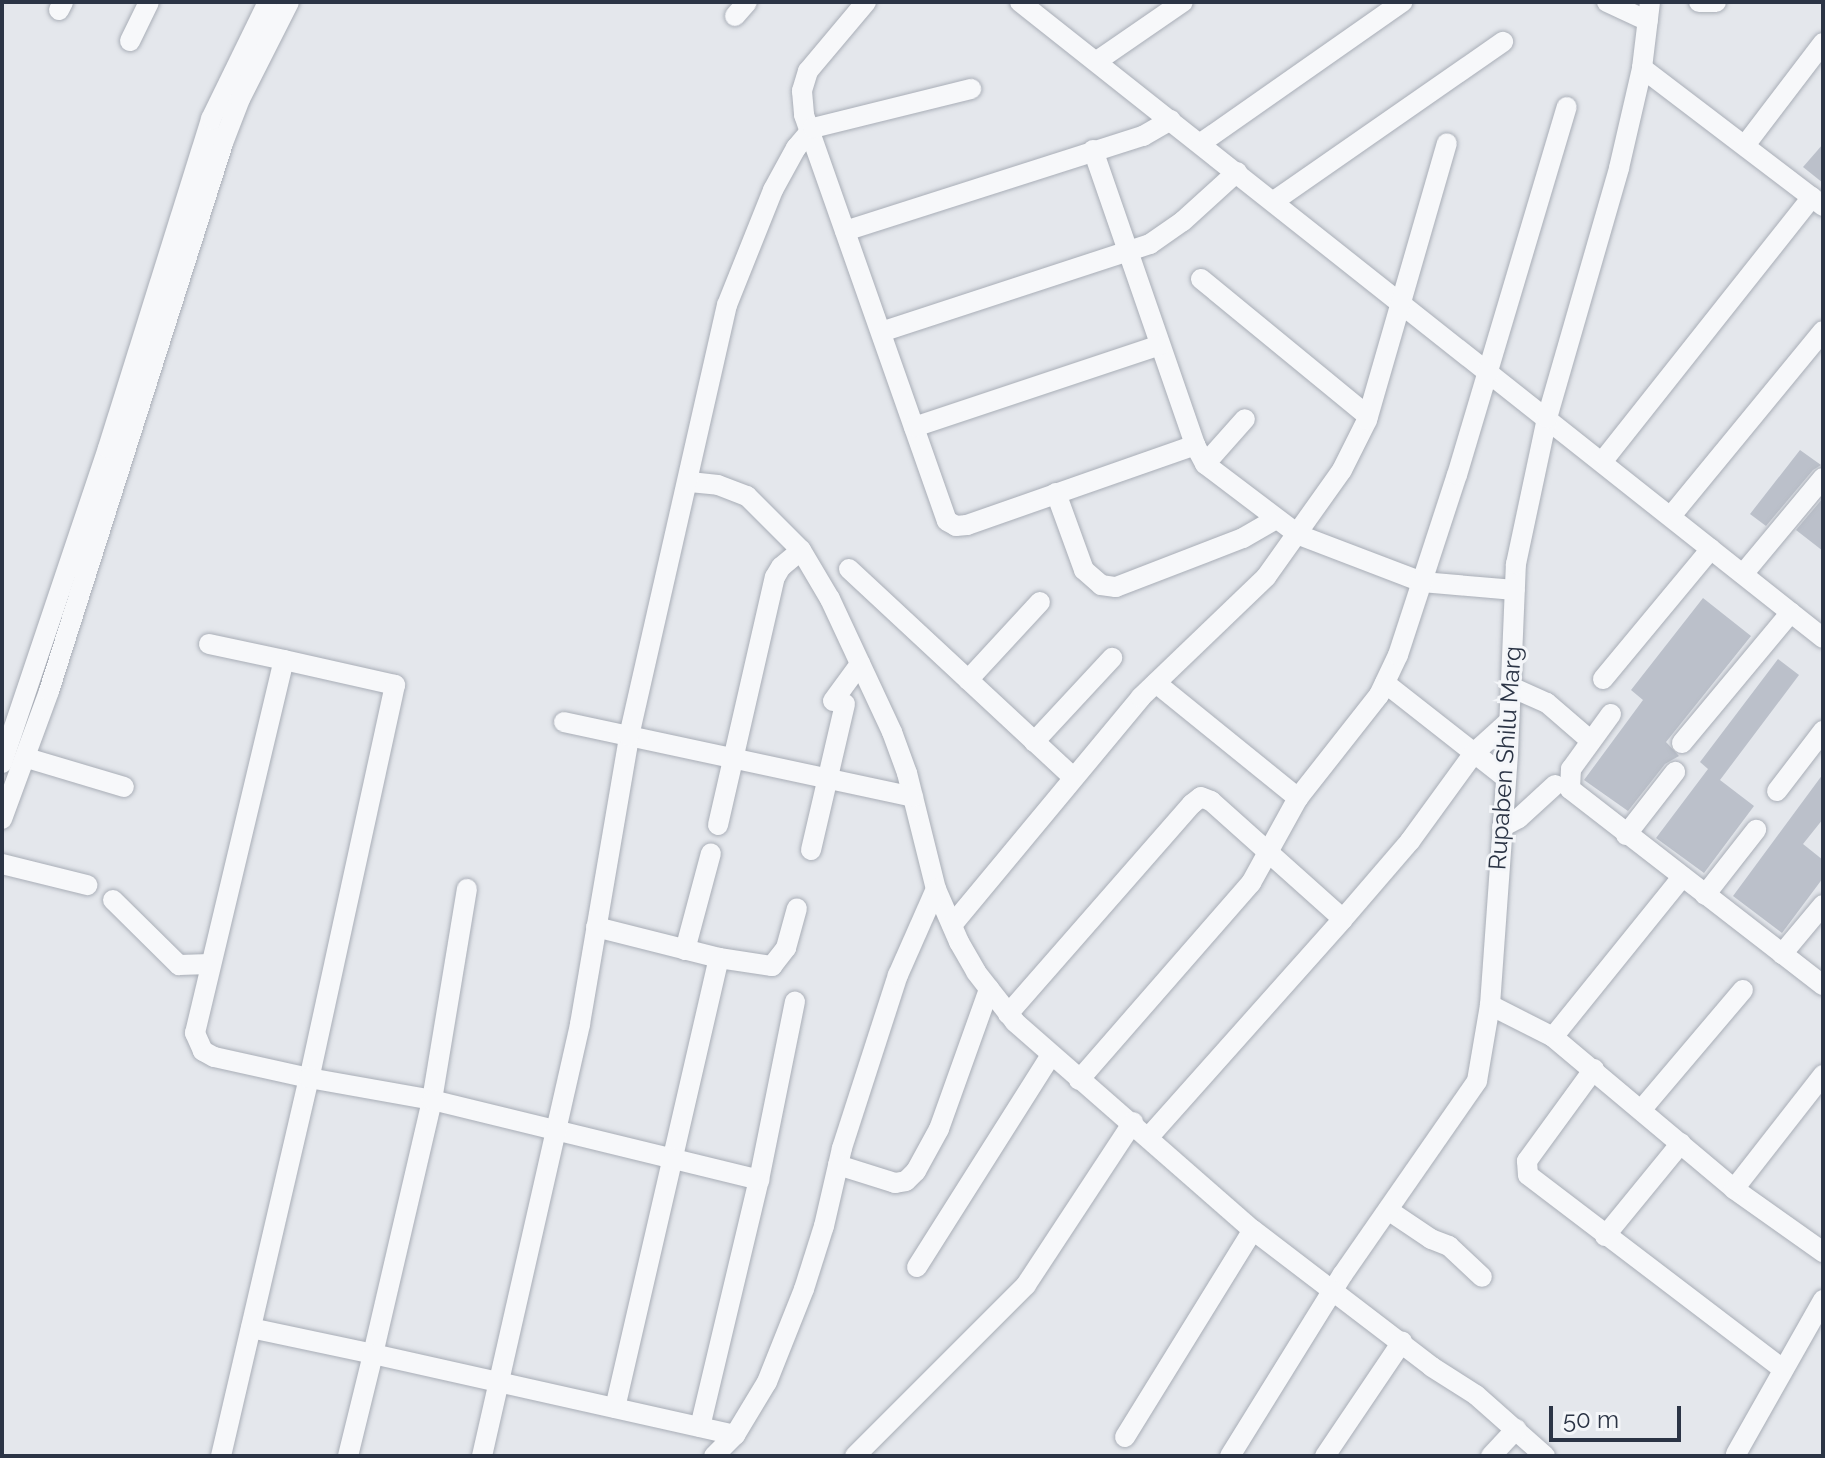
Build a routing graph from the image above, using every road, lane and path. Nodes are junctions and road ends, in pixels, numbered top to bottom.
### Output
1 (149, 2) edge
2 (268, 2) edge
3 (289, 2) edge
4 (866, 2) edge
5 (1020, 2) edge
6 (1183, 2) edge
7 (1402, 2) edge
8 (1607, 2) edge
9 (1699, 2) edge
10 (1716, 2) edge
11 (1649, 12) edge
12 (130, 41) dead end
13 (1503, 42) dead end
14 (1823, 43) edge
15 (1097, 61) junction
16 (1642, 68) junction
17 (971, 89) dead end
18 (1567, 107) dead end
19 (1171, 120) junction
20 (811, 132) junction
21 (1201, 143) junction
22 (1447, 143) dead end
23 (1746, 144) junction
24 (1093, 150) junction
25 (1237, 172) junction
26 (1274, 201) junction
27 (1817, 201) edge
28 (845, 231) junction
29 (1128, 253) junction
30 (1201, 279) dead end
31 (1404, 303) junction
32 (1823, 331) edge
33 (881, 332) junction
34 (1160, 345) junction
35 (1488, 372) junction
36 (1368, 416) junction
37 (1547, 418) junction
38 (1245, 419) dead end
39 (914, 427) junction
40 (1195, 445) junction
41 (1602, 462) junction
42 (1205, 464) junction
43 (1823, 478) edge
44 (690, 482) junction
45 (1056, 493) junction
46 (1671, 516) junction
47 (1276, 519) junction
48 (1299, 535) junction
49 (1711, 549) junction
50 (801, 550) junction
51 (849, 569) dead end
52 (1743, 574) junction
53 (1422, 582) junction
54 (1515, 590) junction
55 (1040, 602) dead end
56 (1791, 612) junction
57 (1820, 629) edge
58 (209, 644) dead end
59 (1112, 658) dead end
60 (284, 660) junction
61 (860, 664) junction
62 (1603, 679) dead end
63 (968, 680) junction
64 (1156, 683) junction
65 (1385, 683) junction
66 (1511, 687) junction
67 (1611, 714) dead end
68 (1509, 721) junction
69 (564, 722) dead end
70 (1823, 731) edge
71 (629, 736) junction
72 (1591, 741) junction
73 (1034, 742) junction
74 (1682, 743) dead end
75 (1474, 753) junction
76 (27, 758) junction
77 (735, 759) junction
78 (2, 763) edge
79 (1675, 772) dead end
80 (1073, 777) junction
81 (1506, 778) junction
82 (830, 779) junction
83 (1555, 785) dead end
84 (124, 787) dead end
85 (1777, 791) dead end
86 (913, 797) junction
87 (1298, 798) junction
88 (2, 819) edge
89 (718, 825) dead end
90 (1502, 827) junction
91 (1756, 830) dead end
92 (1626, 835) junction
93 (811, 850) dead end
94 (711, 853) dead end
95 (1270, 854) junction
96 (2, 864) edge
97 (1682, 877) junction
98 (87, 885) dead end
99 (467, 889) dead end
100 (936, 889) junction
101 (1705, 895) junction
102 (113, 900) dead end
103 (1823, 905) edge
104 (797, 908) dead end
105 (1343, 919) junction
106 (952, 925) junction
107 (596, 927) junction
108 (685, 950) junction
109 (1782, 954) junction
110 (719, 958) junction
111 (210, 964) junction
112 (1823, 985) edge
113 (989, 989) junction
114 (1743, 990) dead end
115 (795, 1002) dead end
116 (1490, 1005) junction
117 (1008, 1014) junction
118 (1553, 1037) junction
119 (1051, 1055) junction
120 (1594, 1069) junction
121 (1823, 1075) edge
122 (309, 1078) junction
123 (1079, 1080) junction
124 (432, 1100) junction
125 (1642, 1109) junction
126 (1133, 1122) junction
127 (556, 1129) junction
128 (1149, 1137) junction
129 (1681, 1143) junction
130 (674, 1159) junction
131 (838, 1165) junction
132 (759, 1180) junction
133 (1734, 1189) junction
134 (1388, 1210) junction
135 (1253, 1230) junction
136 (1605, 1236) junction
137 (1823, 1252) edge
138 (917, 1267) dead end
139 (1482, 1277) dead end
140 (1332, 1292) junction
141 (1823, 1300) edge
142 (251, 1328) junction
143 (1402, 1342) junction
144 (373, 1354) junction
145 (1783, 1369) junction
146 (499, 1381) junction
147 (615, 1408) junction
148 (700, 1427) junction
149 (1516, 1429) junction
150 (735, 1435) junction
151 (1125, 1437) dead end
152 (1736, 1454) dead end
153 (221, 1456) edge
154 (348, 1456) edge
155 (482, 1456) edge
156 (714, 1456) edge
157 (855, 1456) edge
158 (1230, 1456) edge
159 (1325, 1456) edge
160 (1491, 1456) edge
161 (1545, 1456) edge

1 - 12 street
2 - 78 street
3 - 76 street
4 - 20 street
5 - 15 street
6 - 15 street
7 - 21 street
8 - 11 street
9 - 10 street
11 - 16 street, Rupaben Shilu Marg
13 - 26 street
14 - 23 street
15 - 19 street
16 - 23 street
16 - 37 street, Rupaben Shilu Marg
17 - 20 street
18 - 35 street
19 - 21 street
19 - 24 street
20 - 28 street
20 - 44 street
21 - 25 street
22 - 31 street
23 - 27 street
24 - 28 street
24 - 29 street
25 - 26 street
25 - 29 street
26 - 31 street
27 - 41 street
28 - 33 street
29 - 33 street
29 - 34 street
30 - 36 street
31 - 35 street
31 - 36 street
32 - 46 street
33 - 39 street
34 - 39 street
34 - 40 street
35 - 37 street
35 - 53 street
36 - 48 street
37 - 41 street
37 - 54 street, Rupaben Shilu Marg
38 - 42 street
39 - 45 street
40 - 42 street
40 - 45 street
41 - 46 street
42 - 47 street
43 - 52 street
44 - 50 street
44 - 71 street
45 - 47 street
46 - 49 street
47 - 48 street
48 - 53 street
48 - 64 street
49 - 52 street
49 - 62 street
50 - 61 street
50 - 77 street
51 - 63 street
52 - 56 street
53 - 54 street
53 - 65 street
54 - 66 street, Rupaben Shilu Marg
55 - 63 street
56 - 57 street
56 - 74 street
58 - 60 street
59 - 73 street
60 - 111 street
60 - 122 street
61 - 82 street
61 - 86 street
63 - 73 street
64 - 80 street
64 - 87 street
65 - 75 street
65 - 87 street
66 - 68 street, Rupaben Shilu Marg
66 - 72 street
67 - 72 street
68 - 75 street
68 - 81 street, Rupaben Shilu Marg
69 - 71 street
70 - 85 street
71 - 77 street
71 - 107 street
72 - 92 street
73 - 80 street
75 - 81 street
75 - 105 street
76 - 84 street
76 - 88 street
77 - 82 street
77 - 89 street
79 - 92 street
80 - 106 street
81 - 90 street, Rupaben Shilu Marg
82 - 86 street
82 - 93 street
83 - 90 street
86 - 100 street
87 - 95 street
90 - 116 street, Rupaben Shilu Marg
91 - 101 street
92 - 97 street
94 - 108 street
95 - 105 street
95 - 117 street
95 - 123 street
96 - 98 street
97 - 101 street
97 - 118 street
99 - 124 street
100 - 106 street
100 - 131 street
101 - 109 street
102 - 111 street
103 - 109 street
104 - 110 street
105 - 128 street
106 - 113 street
107 - 108 street
107 - 127 street
108 - 110 street
109 - 112 street
110 - 130 street
111 - 122 street
113 - 117 street
113 - 131 street
114 - 125 street
115 - 132 street
116 - 118 street
116 - 134 street, Rupaben Shilu Marg
117 - 119 street
118 - 120 street
119 - 123 street
119 - 138 street
120 - 125 street
120 - 136 street
121 - 133 street
122 - 124 street
122 - 142 street
123 - 126 street
124 - 127 street
124 - 144 street
125 - 129 street
126 - 128 street
126 - 157 street
127 - 130 street
127 - 146 street
128 - 135 street
129 - 133 street
129 - 136 street
130 - 132 street
130 - 147 street
131 - 150 street
132 - 148 street
133 - 137 street
134 - 139 street
134 - 140 street, Rupaben Shilu Marg
135 - 140 street
135 - 151 street
136 - 145 street
140 - 143 street
140 - 158 street, Rupaben Shilu Marg
141 - 145 street
142 - 144 street
142 - 153 street
143 - 149 street
143 - 159 street
144 - 146 street
144 - 154 street
145 - 152 street
146 - 147 street
146 - 155 street
147 - 148 street
148 - 150 street
149 - 160 street
149 - 161 street
150 - 156 street

